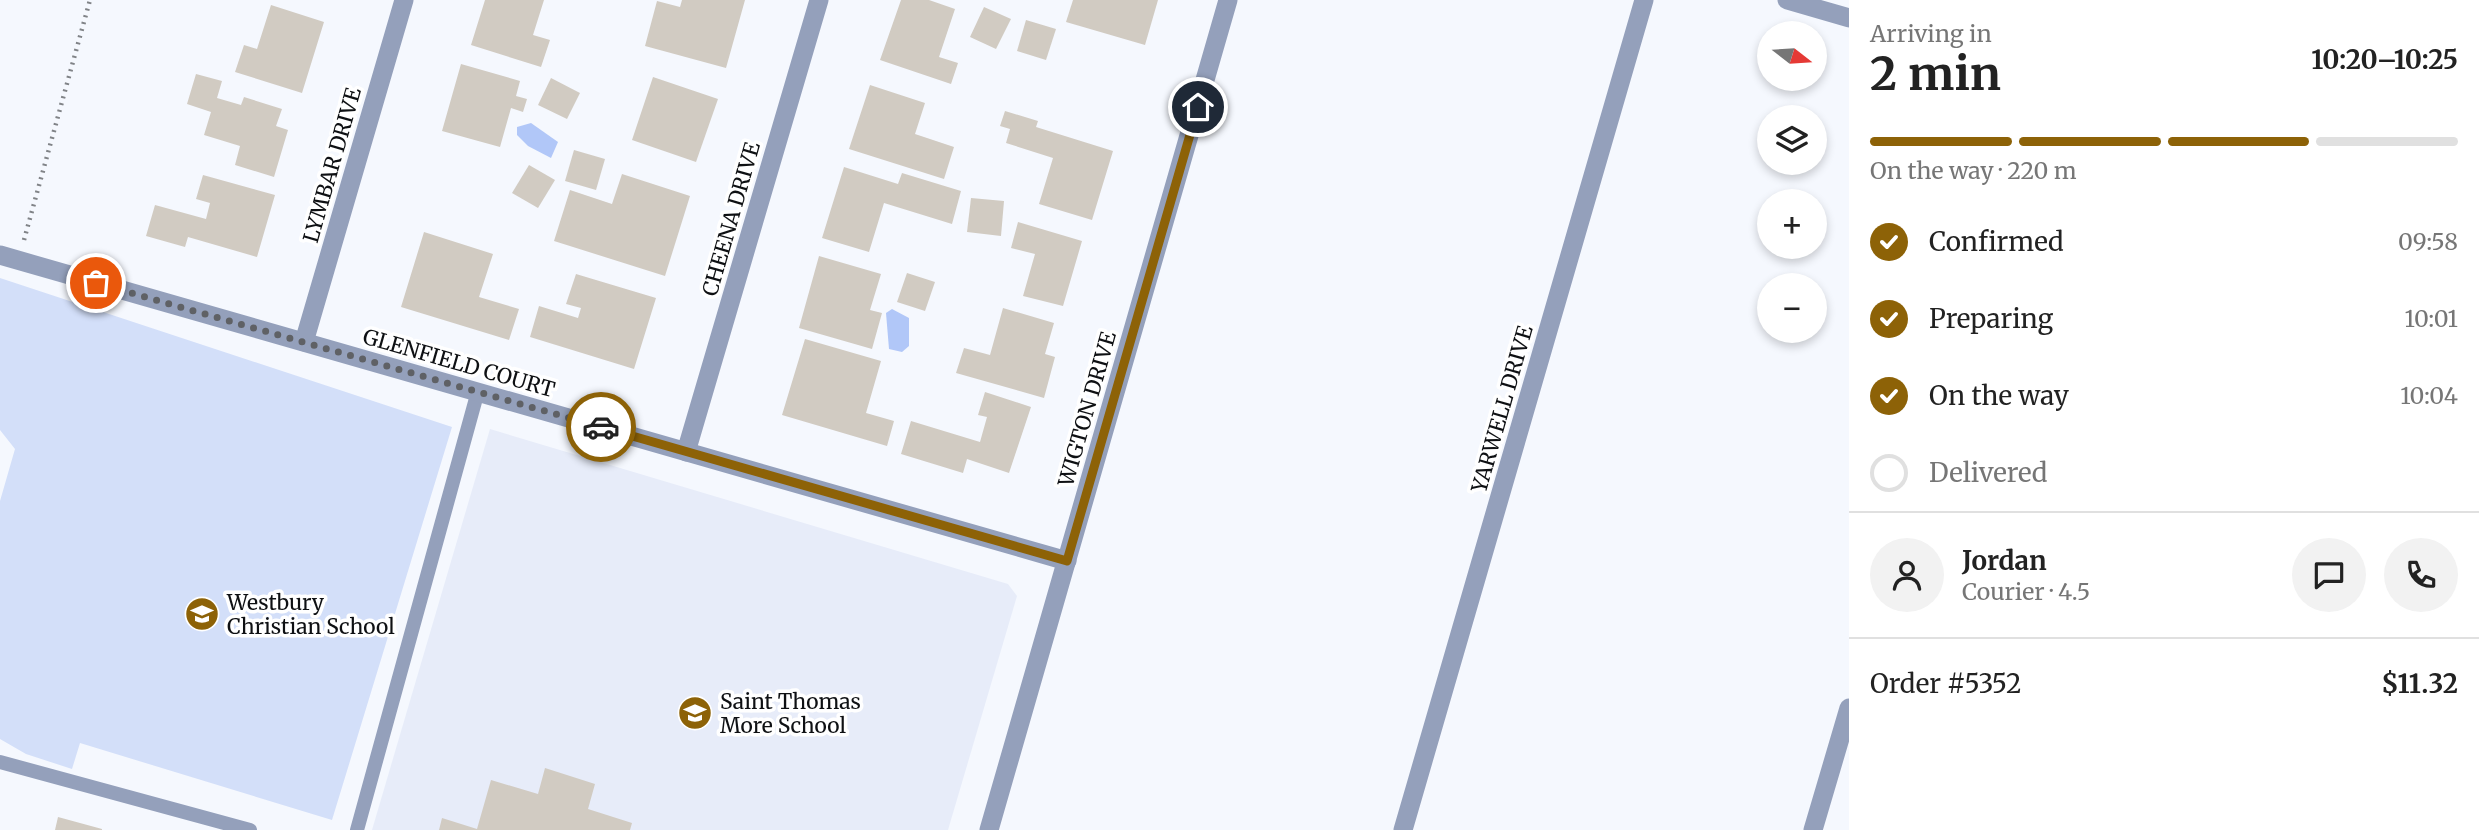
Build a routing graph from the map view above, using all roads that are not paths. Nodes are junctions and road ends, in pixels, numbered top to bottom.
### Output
1 (404, 0) edge
2 (819, 0) edge
3 (1228, 0) edge
4 (1644, 0) edge
5 (1787, 0) edge
6 (1849, 18) edge
7 (9, 258) edge
8 (304, 342) junction
9 (478, 391) junction
10 (686, 452) junction
11 (1067, 561) junction
12 (1849, 708) edge
13 (1, 764) edge
14 (250, 830) edge
15 (357, 830) edge
16 (989, 830) edge
17 (1403, 830) edge
18 (1813, 830) edge

1 - 8 street, LYMBAR DRIVE
2 - 10 street, CHEENA DRIVE
3 - 11 street, WIGTON DRIVE
4 - 17 street, YARWELL DRIVE
5 - 6 street
7 - 8 street, GLENFIELD COURT
8 - 9 street, GLENFIELD COURT
9 - 10 street, GLENFIELD COURT
9 - 15 lane
10 - 11 street, GLENFIELD COURT
11 - 16 street, WIGTON DRIVE
12 - 18 street
13 - 14 lane

